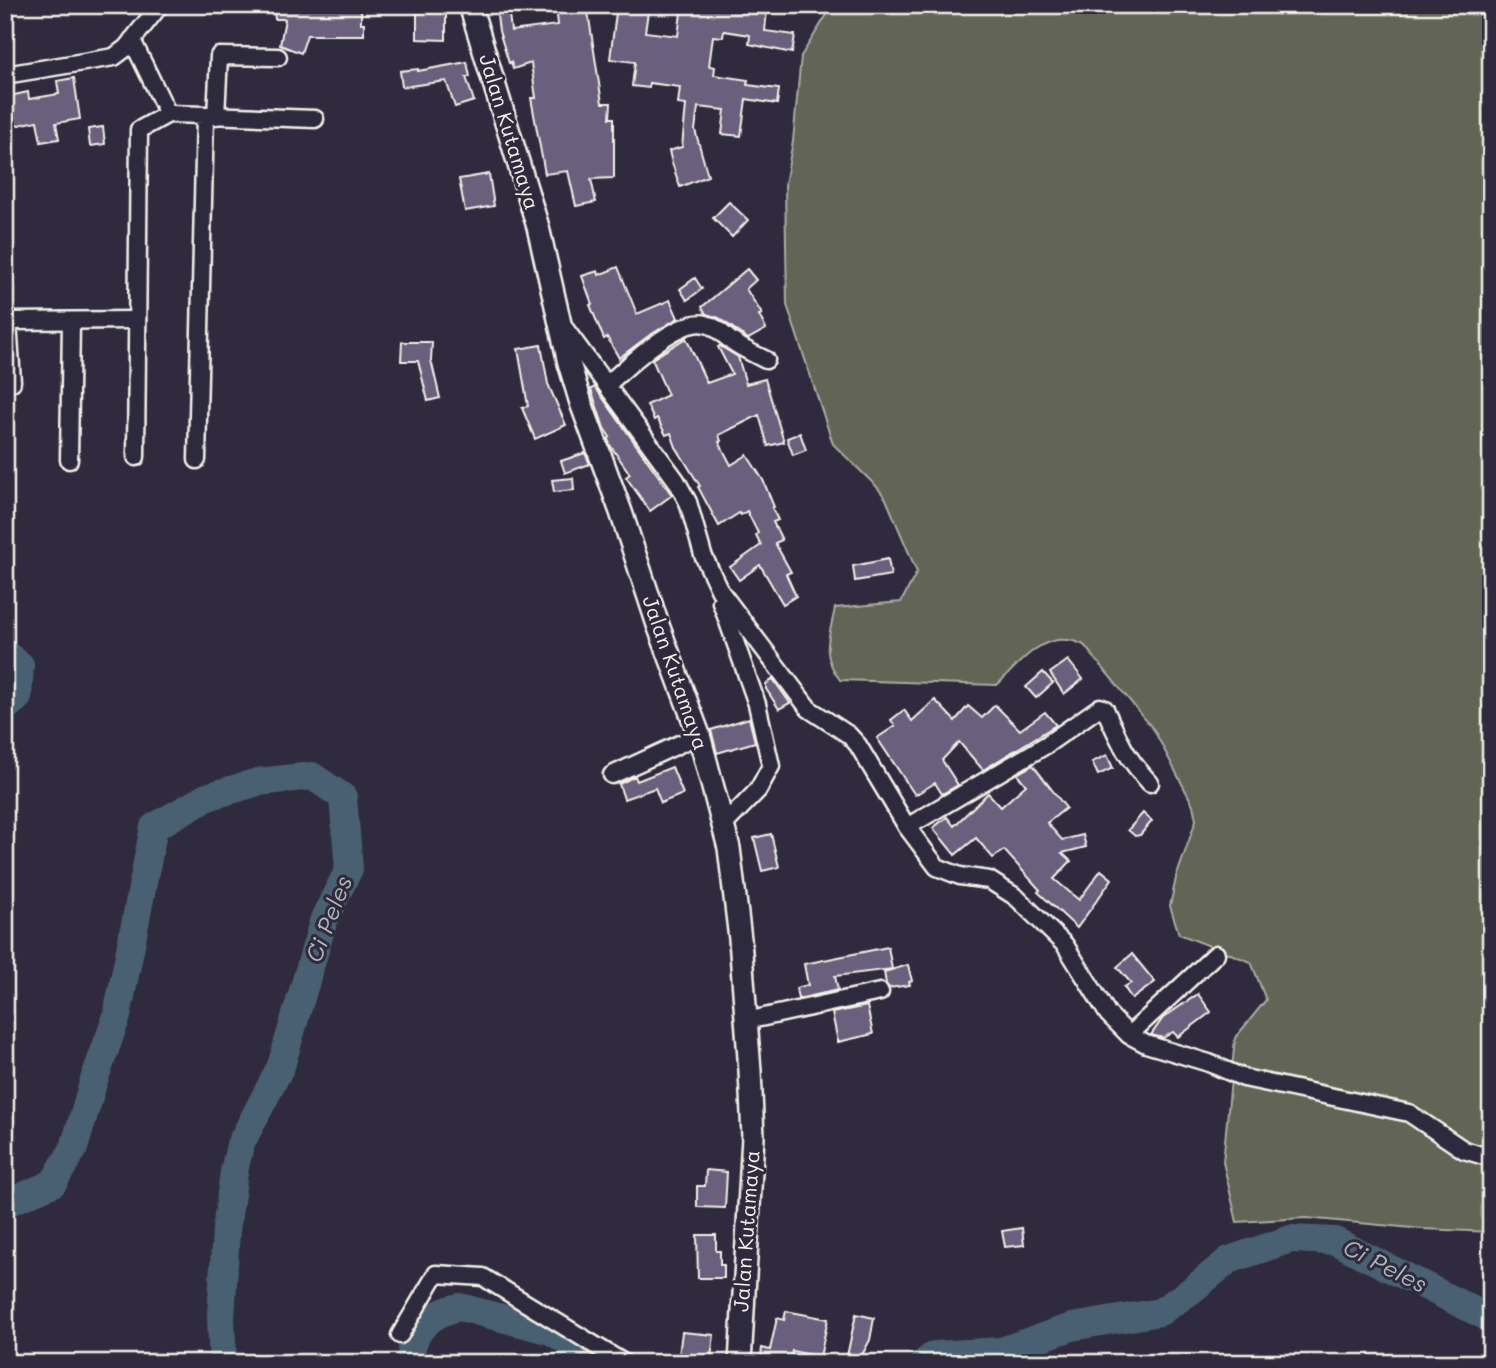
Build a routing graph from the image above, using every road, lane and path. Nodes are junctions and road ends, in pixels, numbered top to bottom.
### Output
1 (160, 5) edge
2 (470, 5) edge
3 (132, 40) junction
4 (278, 57) dead end
5 (5, 75) edge
6 (168, 114) junction
7 (210, 116) junction
8 (316, 119) dead end
9 (558, 318) junction
10 (137, 320) junction
11 (71, 321) junction
12 (766, 359) dead end
13 (12, 383) dead end
14 (607, 385) junction
15 (136, 457) dead end
16 (69, 460) dead end
17 (197, 460) dead end
18 (710, 574) junction
19 (699, 735) junction
20 (612, 775) dead end
21 (1150, 783) dead end
22 (723, 826) junction
23 (907, 827) junction
24 (1216, 954) dead end
25 (880, 992) dead end
26 (746, 1021) junction
27 (1129, 1035) junction
28 (1491, 1158) edge
29 (400, 1335) dead end
30 (624, 1363) edge
31 (740, 1363) edge

1 - 3 street
2 - 9 main road, Jalan Kutamaya
3 - 5 street
3 - 6 street
4 - 7 street
6 - 7 street
6 - 10 street
7 - 8 street
7 - 17 street
9 - 14 street
9 - 19 main road, Jalan Kutamaya
10 - 11 street
10 - 15 street
11 - 13 street
11 - 16 street
12 - 14 street
14 - 18 street
18 - 22 street
18 - 23 street
19 - 20 street
19 - 22 main road, Jalan Kutamaya
21 - 23 street
22 - 26 main road, Jalan Kutamaya
23 - 27 street
24 - 27 street
25 - 26 street
26 - 31 main road, Jalan Kutamaya
27 - 28 street
29 - 30 street

